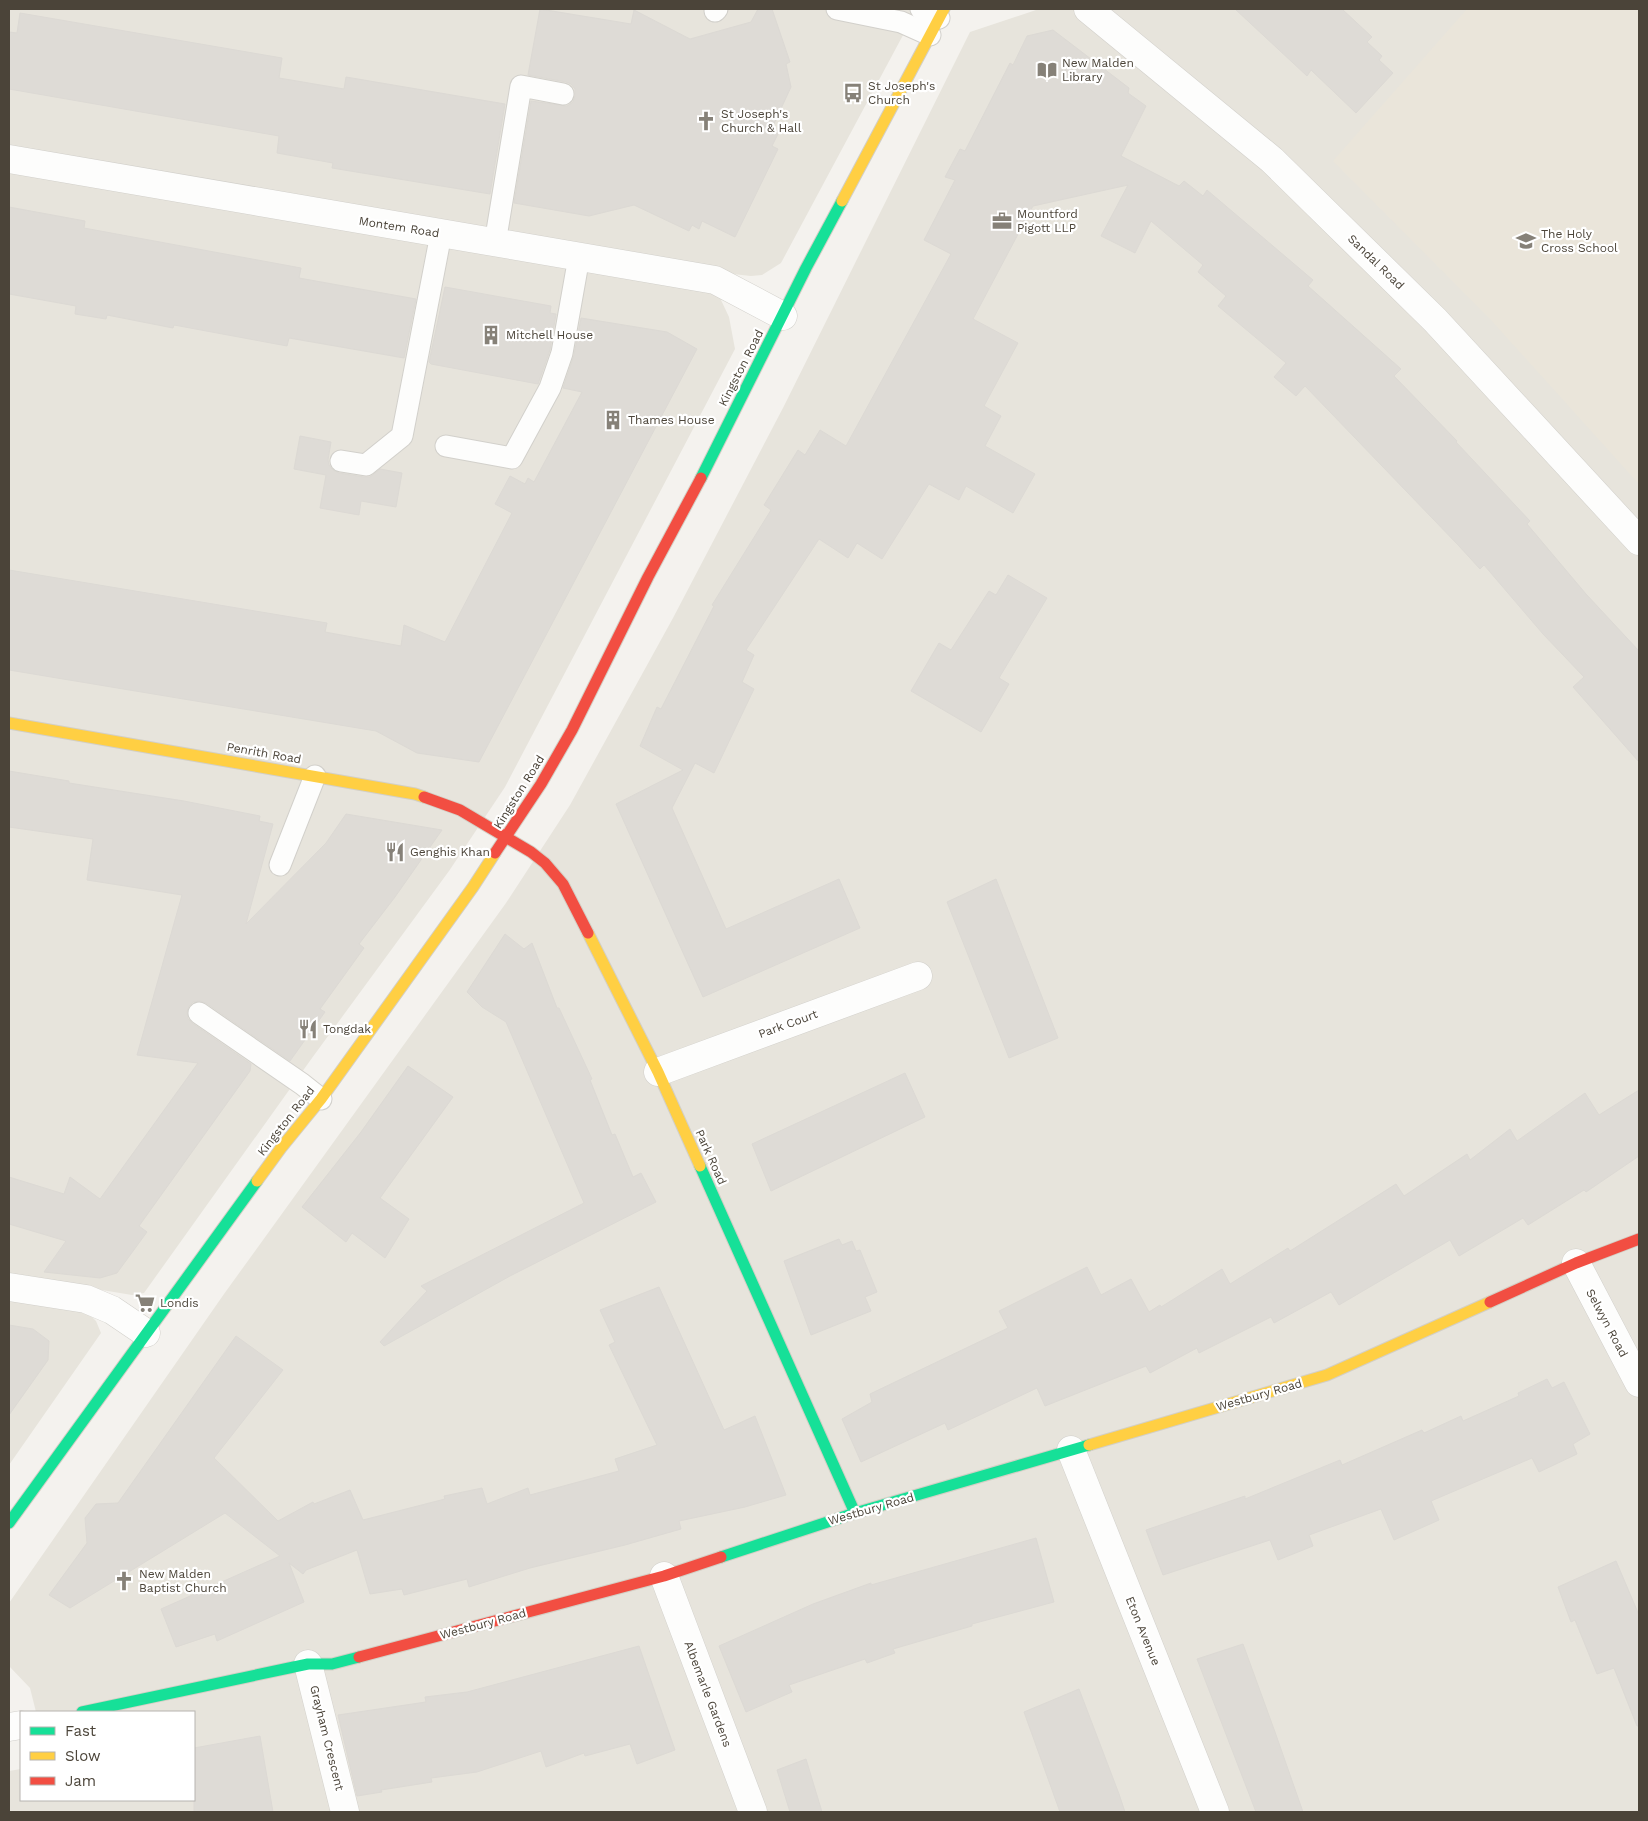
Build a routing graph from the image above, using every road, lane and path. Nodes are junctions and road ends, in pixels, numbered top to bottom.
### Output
1 (837, 9) edge
2 (1088, 9) edge
3 (933, 18) edge
4 (562, 94) dead end
5 (9, 160) edge
6 (440, 234) junction
7 (495, 243) junction
8 (579, 257) junction
9 (782, 316) junction
10 (446, 446) dead end
11 (341, 461) dead end
12 (1639, 542) edge
13 (9, 723) edge
14 (315, 776) junction
15 (506, 838) junction
16 (280, 865) dead end
17 (918, 976) dead end
18 (198, 1013) dead end
19 (658, 1072) junction
20 (321, 1099) junction
21 (1639, 1239) edge
22 (1576, 1263) junction
23 (9, 1288) edge
24 (146, 1333) junction
25 (1639, 1382) edge
26 (1071, 1450) junction
27 (855, 1513) junction
28 (9, 1523) edge
29 (664, 1576) junction
30 (308, 1664) junction
31 (87, 1711) edge
32 (345, 1812) edge
33 (753, 1812) edge
34 (1216, 1812) edge

1 - 3 lane
2 - 12 street, Sandal Road
3 - 9 street, Kingston Road
4 - 7 lane
5 - 6 street, Montem Road
6 - 7 street, Montem Road
6 - 11 lane
7 - 8 street, Montem Road
8 - 9 street, Montem Road
8 - 10 lane
9 - 15 street, Kingston Road
13 - 14 street, Penrith Road
14 - 15 street, Penrith Road
14 - 16 lane
15 - 19 street, Park Road
15 - 20 street, Kingston Road
17 - 19 street, Park Court
18 - 20 lane
19 - 27 street, Park Road
20 - 24 street, Kingston Road
21 - 22 street, Westbury Road
22 - 25 street, Selwyn Road
22 - 26 street, Westbury Road
23 - 24 street
24 - 28 street, Kingston Road
26 - 27 street, Westbury Road
26 - 34 street, Eton Avenue
27 - 29 street, Westbury Road
29 - 30 street, Westbury Road
29 - 33 street, Albemarle Gardens
30 - 31 street, Westbury Road
30 - 32 street, Grayham Crescent

